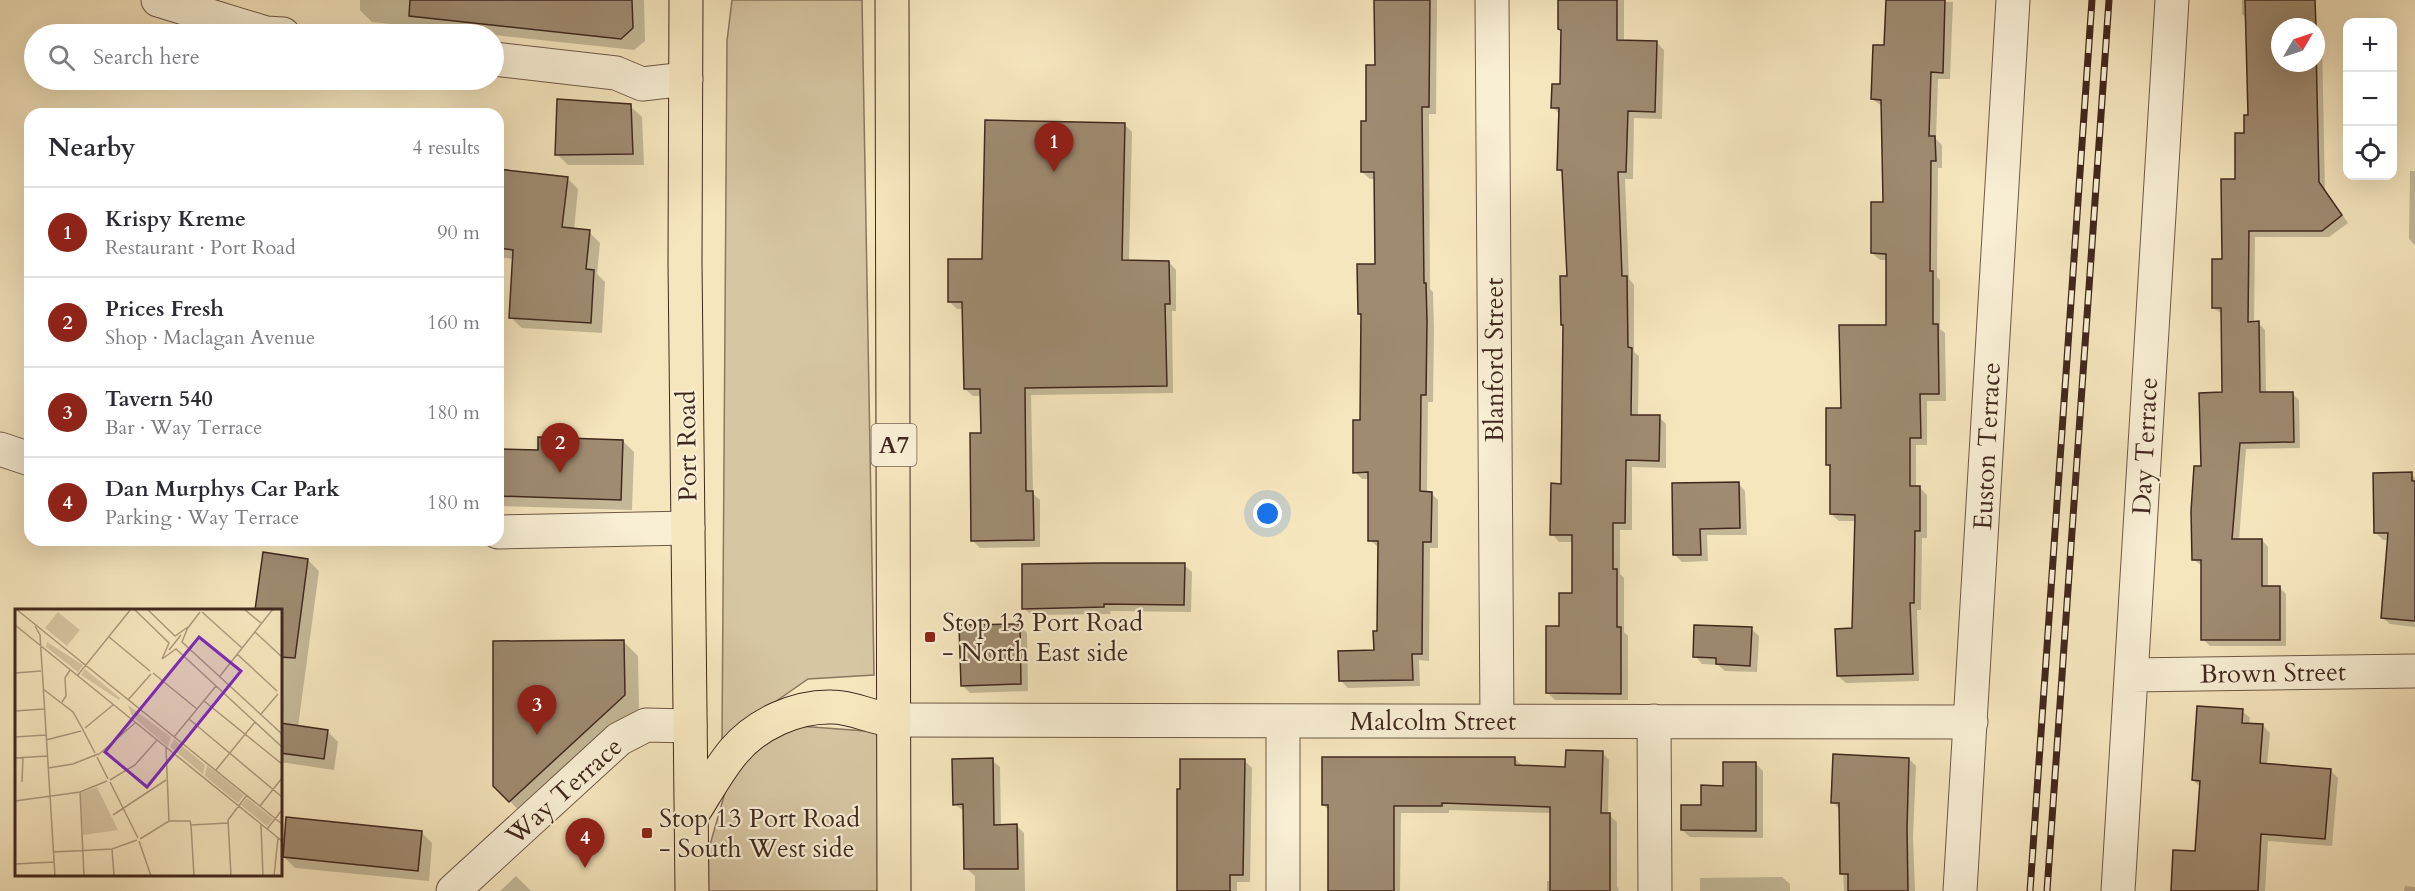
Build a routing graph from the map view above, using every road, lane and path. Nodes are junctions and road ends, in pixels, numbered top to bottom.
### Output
1 (158, 0) edge
2 (708, 0) edge
3 (892, 0) edge
4 (1491, 0) edge
5 (2013, 0) edge
6 (2172, 0) edge
7 (686, 15) edge
8 (237, 24) edge
9 (504, 60) edge
10 (686, 79) junction
11 (0, 449) edge
12 (24, 457) edge
13 (688, 528) junction
14 (504, 531) edge
15 (2415, 671) edge
16 (2131, 675) junction
17 (894, 720) junction
18 (1283, 720) junction
19 (1497, 721) junction
20 (1654, 721) junction
21 (1971, 722) junction
22 (690, 726) junction
23 (693, 813) junction
24 (453, 891) edge
25 (692, 891) edge
26 (894, 891) edge
27 (1283, 891) edge
28 (1655, 891) edge
29 (1960, 891) edge
30 (2118, 891) edge

1 - 8 street
2 - 7 highway
3 - 17 highway, A7
4 - 19 street, Blanford Street
5 - 21 street, Euston Terrace
6 - 16 street, Day Terrace
7 - 10 highway, Port Road
9 - 10 street
10 - 13 highway, Port Road
11 - 12 street
13 - 14 street
13 - 22 highway, Port Road
15 - 16 street, Brown Street
16 - 30 street, Day Terrace
17 - 18 street, Malcolm Street
17 - 23 highway
17 - 26 highway, A7
18 - 19 street, Malcolm Street
18 - 27 street
19 - 20 street, Malcolm Street
20 - 21 street, Malcolm Street
20 - 28 street
21 - 29 street, Euston Terrace
22 - 23 highway, Port Road
22 - 24 street, Way Terrace
23 - 25 highway, Port Road

